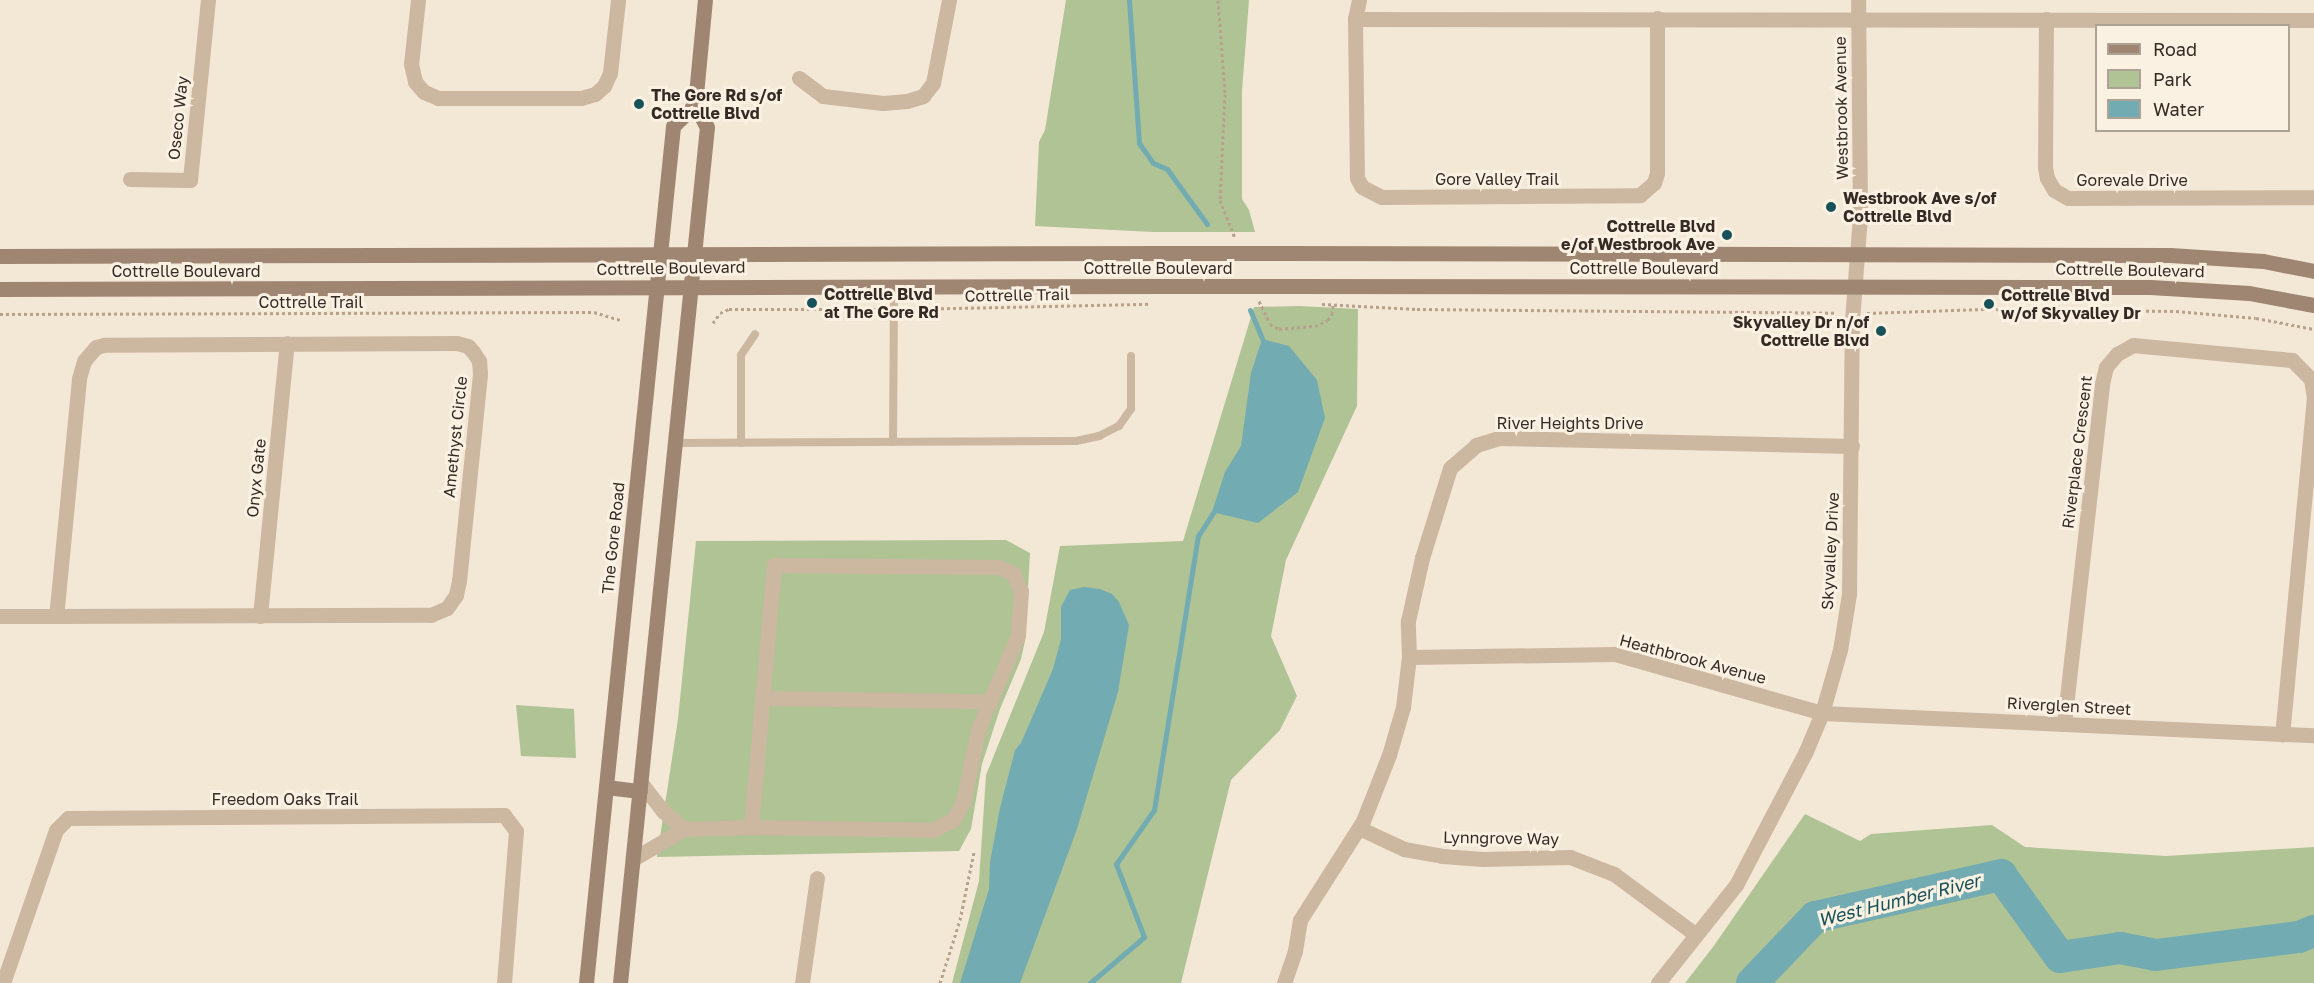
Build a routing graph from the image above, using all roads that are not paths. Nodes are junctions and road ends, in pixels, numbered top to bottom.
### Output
1 (208, 0) edge
2 (418, 0) edge
3 (618, 0) edge
4 (705, 0) edge
5 (949, 0) edge
6 (1359, 0) edge
7 (1858, 0) edge
8 (1657, 18) junction
9 (1858, 18) junction
10 (1355, 19) junction
11 (2046, 19) junction
12 (2314, 20) edge
13 (799, 78) dead end
14 (695, 105) junction
15 (130, 179) dead end
16 (2314, 197) edge
17 (693, 253) junction
18 (660, 254) junction
19 (1857, 254) junction
20 (0, 256) edge
21 (2314, 271) edge
22 (894, 285) junction
23 (689, 286) junction
24 (1855, 286) junction
25 (657, 287) junction
26 (0, 290) edge
27 (2314, 305) edge
28 (755, 334) dead end
29 (287, 343) junction
30 (1131, 356) dead end
31 (893, 442) junction
32 (674, 443) junction
33 (741, 443) junction
34 (1852, 446) junction
35 (0, 616) edge
36 (56, 616) junction
37 (260, 616) junction
38 (1409, 657) junction
39 (763, 698) junction
40 (990, 701) junction
41 (1822, 713) junction
42 (2064, 724) junction
43 (2282, 734) junction
44 (2314, 735) edge
45 (606, 787) junction
46 (640, 787) junction
47 (751, 827) junction
48 (1359, 828) junction
49 (684, 829) junction
50 (633, 860) junction
51 (817, 878) dead end
52 (1696, 935) junction
53 (5, 980) edge
54 (504, 983) edge
55 (586, 983) edge
56 (620, 983) edge
57 (802, 983) edge
58 (1284, 983) edge
59 (1658, 983) edge

1 - 15 street, Oseco Way
2 - 3 street
4 - 14 main road
5 - 13 street
6 - 10 street, Gore Valley Trail
7 - 9 street, Westbrook Avenue
8 - 9 street
8 - 10 street
8 - 10 street, Gore Valley Trail
9 - 11 street
9 - 19 street, Westbrook Avenue
11 - 12 street
11 - 16 street, Gorevale Drive
14 - 17 main road
14 - 18 main road, The Gore Road
17 - 18 main road, Cottrelle Boulevard
17 - 19 main road, Cottrelle Boulevard, bridge
17 - 23 main road
18 - 20 main road, Cottrelle Boulevard
18 - 25 main road, The Gore Road
19 - 21 main road, Cottrelle Boulevard
19 - 24 street, Westbrook Avenue
22 - 23 main road, Cottrelle Boulevard
22 - 24 main road, Cottrelle Boulevard, bridge
22 - 31 lane
23 - 25 main road, Cottrelle Boulevard
23 - 32 main road
24 - 27 main road, Cottrelle Boulevard
24 - 34 street, Skyvalley Drive
25 - 26 main road, Cottrelle Boulevard
25 - 45 main road, The Gore Road
28 - 33 lane
29 - 36 street, Amethyst Circle
29 - 37 street, Onyx Gate
29 - 37 street, Amethyst Circle
30 - 31 lane
31 - 33 lane
32 - 33 lane
32 - 46 main road
34 - 38 street, River Heights Drive
34 - 41 street, Skyvalley Drive
35 - 36 street, Amethyst Circle
36 - 37 street, Amethyst Circle
38 - 41 street, Heathbrook Avenue
38 - 48 street, River Heights Drive
39 - 40 street
39 - 40 street
39 - 47 street
40 - 47 street
41 - 42 street, Riverglen Street
41 - 52 street, Skyvalley Drive
42 - 43 street, Riverglen Street
42 - 43 street, Riverplace Crescent
43 - 44 street, Riverglen Street
45 - 46 main road
45 - 55 main road, The Gore Road
46 - 49 street
46 - 50 main road
47 - 49 street
48 - 52 street, Lynngrove Way
48 - 58 street, River Heights Drive
49 - 50 street
50 - 56 main road
51 - 57 street
52 - 59 street, Skyvalley Drive
53 - 54 street, Freedom Oaks Trail

